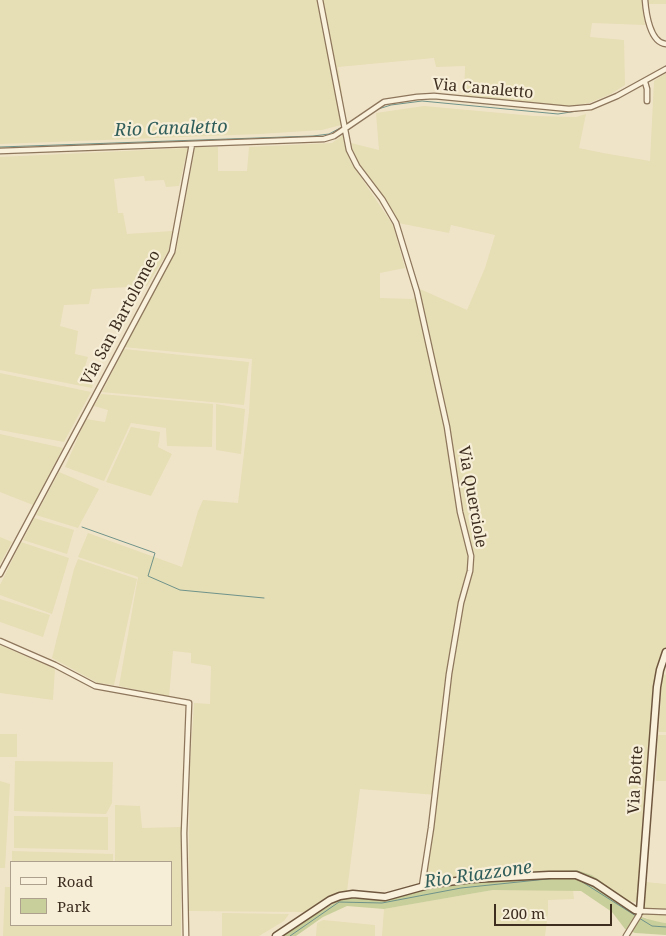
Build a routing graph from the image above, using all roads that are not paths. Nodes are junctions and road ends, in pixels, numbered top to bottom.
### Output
1 (320, 0) edge
2 (645, 0) edge
3 (666, 44) edge
4 (666, 70) edge
5 (645, 83) junction
6 (646, 101) dead end
7 (345, 130) junction
8 (192, 144) junction
9 (0, 151) edge
10 (0, 574) edge
11 (0, 641) edge
12 (666, 652) edge
13 (422, 886) junction
14 (666, 912) edge
15 (639, 913) junction
16 (186, 936) edge
17 (276, 936) edge
18 (626, 936) edge

1 - 7 street, Via Querciole
2 - 3 street
4 - 5 street, Via Canaletto
5 - 6 street
5 - 7 street, Via Canaletto
7 - 8 street, Via Canaletto
7 - 13 street, Via Querciole
8 - 9 street, Via Canaletto
8 - 10 street, Via San Bartolomeo
11 - 16 street
12 - 15 street, Via Botte
13 - 15 street
13 - 17 street
14 - 15 street
15 - 18 street

